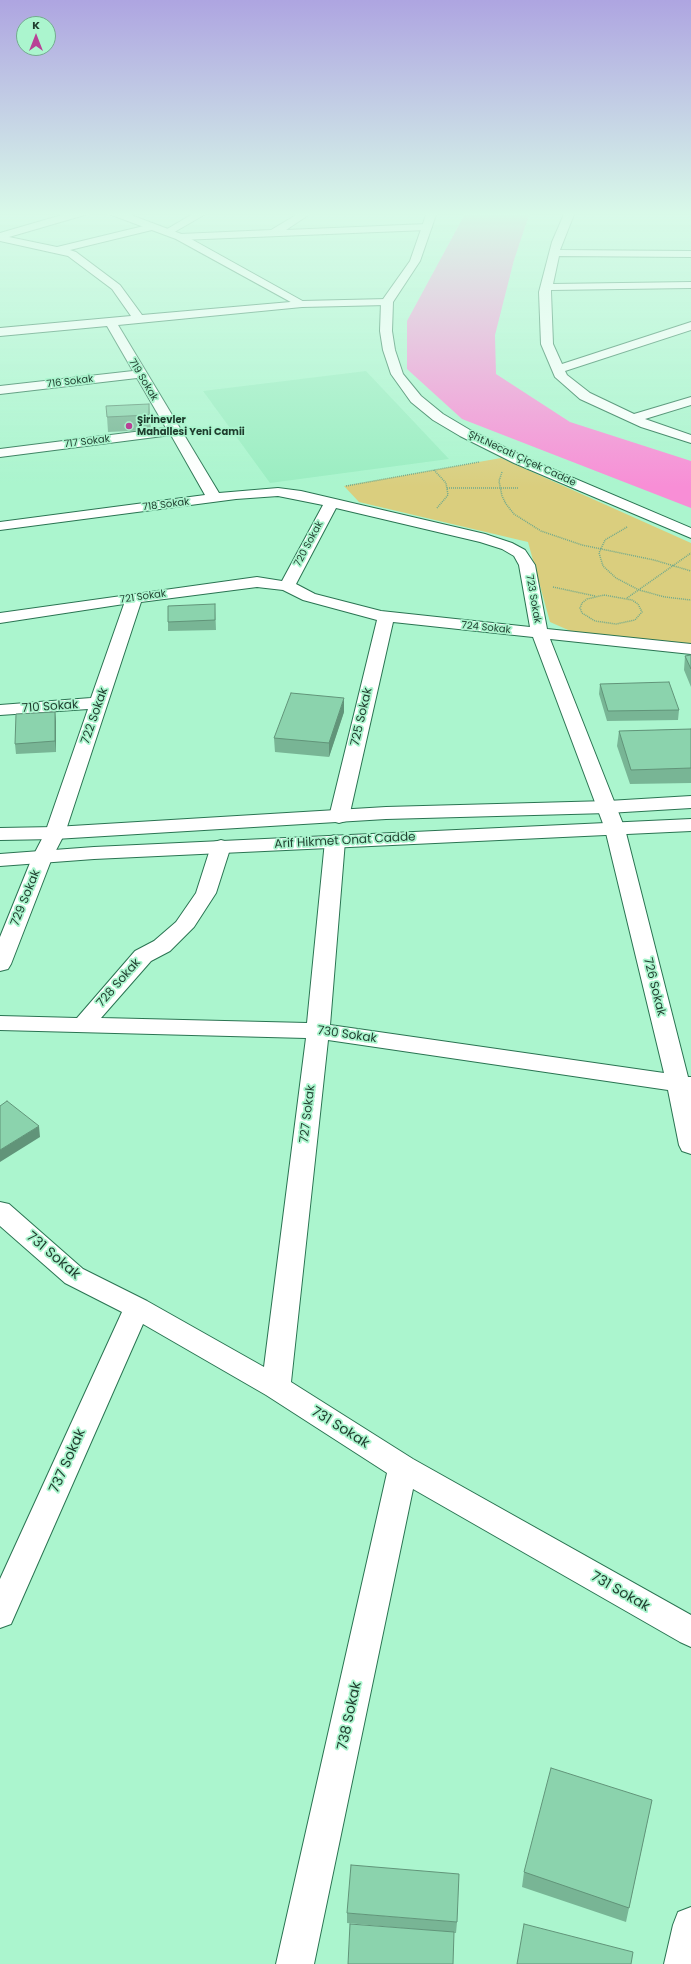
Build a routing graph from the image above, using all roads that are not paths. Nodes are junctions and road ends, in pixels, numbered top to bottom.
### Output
1 (128, 304) edge
2 (302, 304) joint
3 (317, 304) edge
4 (387, 304) edge
5 (545, 304) edge
6 (139, 319) junction
7 (110, 321) junction
8 (691, 326) edge
9 (0, 332) edge
10 (558, 369) junction
11 (139, 374) junction
12 (0, 390) edge
13 (691, 401) edge
14 (633, 418) junction
15 (174, 431) junction
16 (691, 439) edge
17 (0, 453) edge
18 (215, 499) junction
19 (331, 503) junction
20 (0, 526) edge
21 (691, 533) edge
22 (287, 586) junction
23 (134, 598) junction
24 (4, 615) edge
25 (386, 617) junction
26 (540, 634) junction
27 (691, 649) edge
28 (99, 703) junction
29 (0, 710) edge
30 (691, 802) edge
31 (608, 807) junction
32 (339, 817) junction
33 (691, 825) edge
34 (616, 829) junction
35 (55, 833) junction
36 (0, 834) edge
37 (335, 841) junction
38 (221, 846) junction
39 (42, 858) junction
40 (0, 860) edge
41 (0, 964) edge
42 (0, 1023) edge
43 (83, 1025) junction
44 (318, 1031) junction
45 (685, 1084) edge
46 (691, 1144) edge
47 (0, 1211) edge
48 (137, 1308) junction
49 (276, 1387) junction
50 (404, 1468) junction
51 (0, 1614) edge
52 (691, 1632) edge
53 (691, 1925) edge
54 (295, 1964) edge
55 (683, 1964) edge

1 - 6 street
2 - 3 street
2 - 6 street
4 - 21 street, Şht.Necati Çiçek Cadde
5 - 10 street
6 - 7 street
7 - 9 street
7 - 11 street, 719 Sokak
8 - 10 street
10 - 14 street
11 - 12 street, 716 Sokak
11 - 15 street, 719 Sokak
13 - 14 street
14 - 16 street
15 - 17 street, 717 Sokak
15 - 18 street, 719 Sokak
18 - 19 street, 718 Sokak
18 - 20 street, 718 Sokak
19 - 22 street, 720 Sokak
19 - 26 street, 723 Sokak
22 - 23 street, 721 Sokak
22 - 25 street, 724 Sokak
23 - 24 street, 721 Sokak
23 - 28 street, 722 Sokak
25 - 26 street, 724 Sokak
25 - 32 street, 725 Sokak
26 - 27 street, 724 Sokak
26 - 31 street, 723 Sokak
28 - 29 street, 710 Sokak
28 - 35 street, 722 Sokak
30 - 31 street, Arif Hikmet Onat Cadde
31 - 32 street, Arif Hikmet Onat Cadde
31 - 34 street, 723 Sokak
32 - 35 street, Arif Hikmet Onat Cadde
33 - 34 street, Arif Hikmet Onat Cadde
34 - 37 street, Arif Hikmet Onat Cadde
34 - 45 street, 726 Sokak
35 - 36 street, Arif Hikmet Onat Cadde
35 - 39 street, 729 Sokak
37 - 38 street, Arif Hikmet Onat Cadde
37 - 44 street, 727 Sokak
38 - 39 street, Arif Hikmet Onat Cadde
38 - 43 street, 728 Sokak
39 - 40 street, Arif Hikmet Onat Cadde
39 - 41 street, 729 Sokak
42 - 43 street, 730 Sokak
43 - 44 street, 730 Sokak
44 - 45 street, 730 Sokak
44 - 49 street, 727 Sokak
45 - 46 street, 726 Sokak
47 - 48 street, 731 Sokak
48 - 49 street, 731 Sokak
48 - 51 street, 737 Sokak
49 - 50 street, 731 Sokak
50 - 52 street, 731 Sokak
50 - 54 street, 738 Sokak
53 - 55 street

